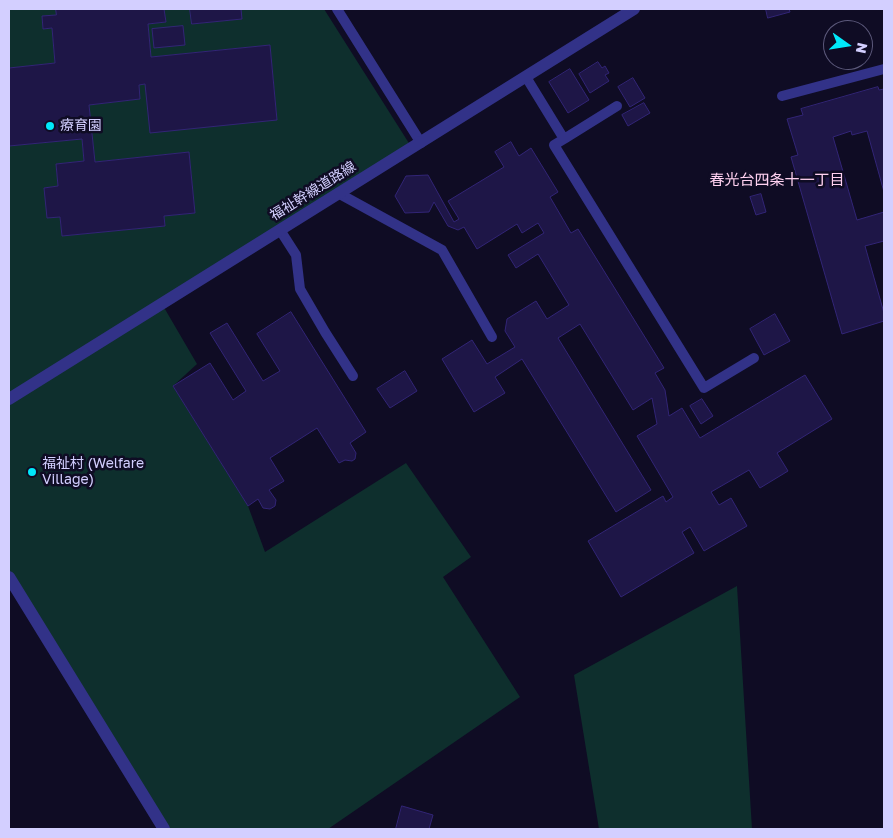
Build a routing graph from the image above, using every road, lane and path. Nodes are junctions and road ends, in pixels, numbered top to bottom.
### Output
1 (337, 9) edge
2 (634, 9) edge
3 (884, 69) edge
4 (526, 77) junction
5 (782, 96) dead end
6 (617, 106) dead end
7 (564, 139) junction
8 (421, 142) junction
9 (338, 193) junction
10 (280, 230) junction
11 (492, 337) dead end
12 (754, 358) dead end
13 (353, 376) dead end
14 (9, 399) edge
15 (9, 577) edge
16 (164, 829) edge

1 - 8 lane
2 - 4 street, 福祉幹線道路線
3 - 5 lane
4 - 7 lane
4 - 8 street, 福祉幹線道路線
6 - 7 lane
7 - 12 lane
8 - 9 street, 福祉幹線道路線
9 - 10 street, 福祉幹線道路線
9 - 11 lane
10 - 13 lane
10 - 14 street, 福祉幹線道路線
15 - 16 street

